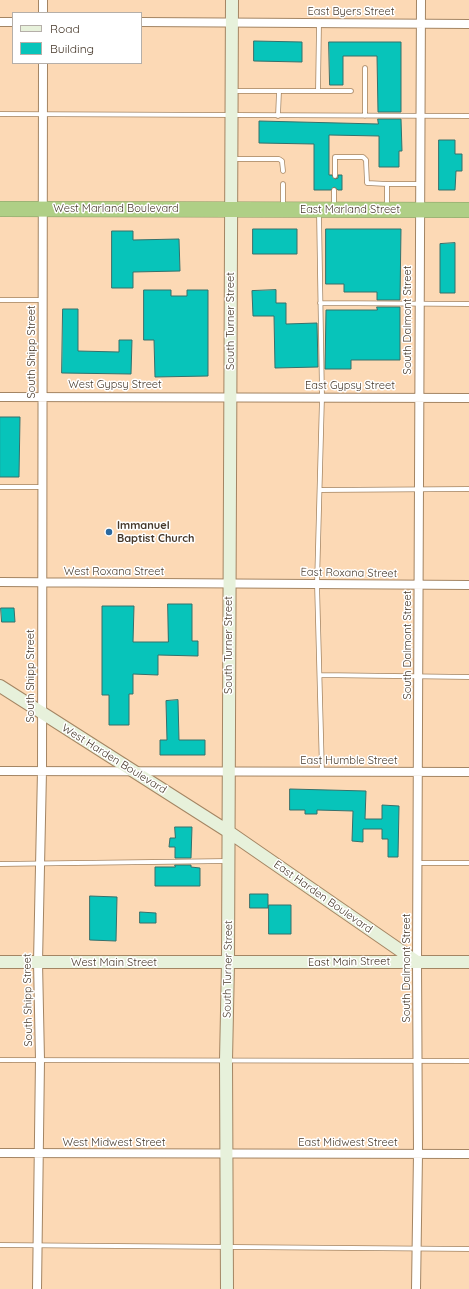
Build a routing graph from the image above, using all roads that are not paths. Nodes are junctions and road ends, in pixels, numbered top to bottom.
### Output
1 (43, 0) edge
2 (232, 0) edge
3 (421, 0) edge
4 (43, 12) edge
5 (0, 22) edge
6 (12, 22) edge
7 (142, 22) edge
8 (232, 23) junction
9 (319, 23) junction
10 (421, 24) junction
11 (469, 24) edge
12 (43, 64) edge
13 (365, 68) dead end
14 (232, 91) junction
15 (279, 91) junction
16 (318, 91) junction
17 (351, 91) dead end
18 (0, 114) edge
19 (43, 114) junction
20 (231, 116) junction
21 (278, 116) junction
22 (365, 116) junction
23 (420, 116) junction
24 (469, 116) edge
25 (232, 159) junction
26 (283, 171) dead end
27 (335, 176) dead end
28 (283, 184) dead end
29 (386, 184) junction
30 (420, 184) junction
31 (334, 190) dead end
32 (0, 209) edge
33 (43, 209) junction
34 (231, 210) junction
35 (283, 210) junction
36 (327, 210) junction
37 (387, 210) junction
38 (420, 210) junction
39 (469, 210) edge
40 (0, 300) edge
41 (43, 300) junction
42 (320, 303) junction
43 (469, 304) edge
44 (419, 305) junction
45 (0, 396) edge
46 (231, 396) junction
47 (43, 397) junction
48 (322, 397) junction
49 (419, 397) junction
50 (469, 398) edge
51 (0, 487) edge
52 (42, 487) junction
53 (419, 488) junction
54 (469, 488) edge
55 (320, 490) junction
56 (0, 582) edge
57 (42, 582) junction
58 (229, 583) junction
59 (318, 584) junction
60 (419, 585) junction
61 (469, 585) edge
62 (320, 675) junction
63 (419, 677) junction
64 (469, 677) edge
65 (0, 686) edge
66 (42, 714) junction
67 (0, 771) edge
68 (42, 771) junction
69 (133, 771) junction
70 (229, 772) junction
71 (322, 772) junction
72 (419, 772) junction
73 (469, 772) edge
74 (229, 832) junction
75 (229, 862) junction
76 (418, 863) junction
77 (469, 863) edge
78 (0, 864) edge
79 (40, 865) junction
80 (0, 962) edge
81 (38, 962) junction
82 (417, 962) junction
83 (469, 962) edge
84 (228, 963) junction
85 (0, 1060) edge
86 (40, 1060) junction
87 (226, 1060) junction
88 (418, 1060) junction
89 (469, 1061) edge
90 (0, 1153) edge
91 (39, 1154) junction
92 (228, 1154) junction
93 (418, 1154) junction
94 (469, 1154) edge
95 (0, 1245) edge
96 (37, 1245) junction
97 (227, 1248) junction
98 (416, 1249) junction
99 (469, 1249) edge
100 (36, 1289) edge
101 (227, 1289) edge
102 (416, 1289) edge

1 - 4 street
2 - 8 main road, South Turner Street
3 - 10 street, South Dalmont Street
5 - 6 street
7 - 8 street, East Byers Street
8 - 9 street, East Byers Street
8 - 14 main road, South Turner Street
9 - 10 street, East Byers Street
9 - 16 lane
10 - 11 street, East Byers Street
10 - 23 street, South Dalmont Street
12 - 19 street, South Shipp Street
13 - 22 lane
14 - 15 lane
14 - 20 main road, South Turner Street
15 - 16 lane
15 - 21 lane
16 - 17 lane
18 - 19 lane
19 - 20 lane
19 - 33 street, South Shipp Street
20 - 21 lane
20 - 25 main road, South Turner Street
21 - 22 lane
22 - 23 lane
23 - 24 lane
23 - 30 street, South Dalmont Street
25 - 26 lane
25 - 34 main road, South Turner Street
27 - 29 lane
28 - 35 lane
29 - 30 lane
29 - 37 lane
30 - 38 street, South Dalmont Street
31 - 36 lane
32 - 33 highway, West Marland Boulevard
33 - 34 highway, West Marland Boulevard
33 - 41 street, South Shipp Street
34 - 35 highway, East Marland Street
34 - 46 main road, South Turner Street
35 - 36 highway, East Marland Street
36 - 37 highway, East Marland Street
36 - 42 lane
37 - 38 highway, East Marland Street
38 - 39 highway, East Marland Street
38 - 44 street, South Dalmont Street
40 - 41 lane
41 - 47 street, South Shipp Street
42 - 44 lane
42 - 48 lane
43 - 44 lane
44 - 49 street, South Dalmont Street
45 - 47 street, West Gypsy Street
46 - 47 street, West Gypsy Street
46 - 48 street, East Gypsy Street
46 - 58 main road, South Turner Street
47 - 52 street, South Shipp Street
48 - 49 street, East Gypsy Street
48 - 55 lane
49 - 50 street, East Gypsy Street
49 - 53 street, South Dalmont Street
51 - 52 lane
52 - 57 street, South Shipp Street
53 - 54 lane
53 - 55 lane
53 - 60 street, South Dalmont Street
55 - 59 lane
56 - 57 street, West Roxana Street
57 - 58 street, West Roxana Street
57 - 66 street, South Shipp Street
58 - 59 street, East Roxana Street
58 - 70 main road, South Turner Street
59 - 60 street, East Roxana Street
59 - 62 lane
60 - 61 street, East Roxana Street
60 - 63 street, South Dalmont Street
62 - 63 lane
62 - 71 lane
63 - 64 lane
63 - 72 street, South Dalmont Street
65 - 66 main road, West Harden Boulevard
66 - 68 street, South Shipp Street
66 - 69 main road, West Harden Boulevard
67 - 68 street, East Humble Street
68 - 69 street, East Humble Street
68 - 79 street, South Shipp Street
69 - 70 street, East Humble Street
69 - 74 main road, West Harden Boulevard
70 - 71 street, East Humble Street
70 - 74 main road, South Turner Street
71 - 72 street, East Humble Street
72 - 73 street, East Humble Street
72 - 76 street, South Dalmont Street
74 - 75 main road, South Turner Street
74 - 82 main road, East Harden Boulevard
75 - 79 lane
75 - 84 main road, South Turner Street
76 - 77 lane
76 - 82 street, South Dalmont Street
78 - 79 lane
79 - 81 street, South Shipp Street
80 - 81 main road, West Main Street
81 - 84 main road, West Main Street
81 - 86 street, South Shipp Street
82 - 83 main road, East Main Street
82 - 84 main road, East Main Street
82 - 88 street, South Dalmont Street
84 - 87 main road, South Turner Street
85 - 86 lane
86 - 87 lane
86 - 91 street, South Shipp Street
87 - 88 lane
87 - 92 main road, South Turner Street
88 - 89 lane
88 - 93 street, South Dalmont Street
90 - 91 street, West Midwest Street
91 - 92 street, West Midwest Street
91 - 96 street, South Shipp Street
92 - 93 street, East Midwest Street
92 - 97 main road, South Turner Street
93 - 94 street, East Midwest Street
93 - 98 street, South Dalmont Street
95 - 96 lane
96 - 97 lane
96 - 100 street, South Shipp Street
97 - 98 lane
97 - 101 main road, South Turner Street
98 - 99 lane
98 - 102 street, South Dalmont Street

